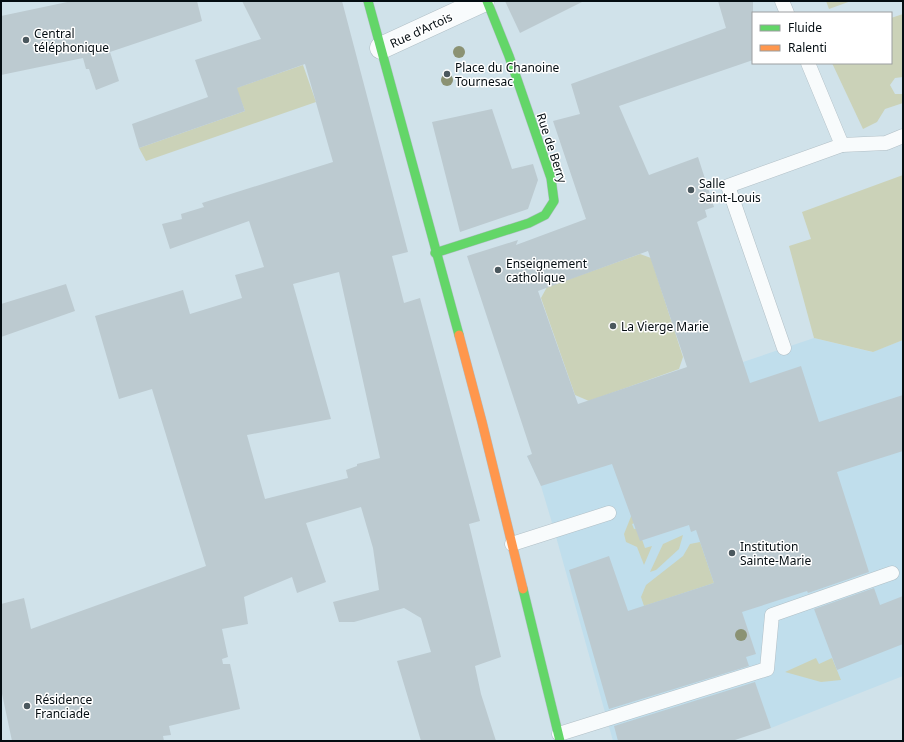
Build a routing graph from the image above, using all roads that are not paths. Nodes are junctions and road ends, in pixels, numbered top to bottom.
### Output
1 (368, 1) edge
2 (483, 1) edge
3 (487, 1) edge
4 (782, 1) edge
5 (787, 12) edge
6 (381, 48) junction
7 (808, 64) edge
8 (903, 136) edge
9 (842, 145) junction
10 (435, 253) junction
11 (784, 348) dead end
12 (609, 513) dead end
13 (512, 544) junction
14 (892, 573) dead end
15 (559, 738) edge

1 - 6 main road
2 - 6 street, Rue d'Artois
3 - 10 main road, Rue de Berry
4 - 5 lane
6 - 10 main road
7 - 9 lane
8 - 9 lane
9 - 11 lane
10 - 13 main road
12 - 13 lane
13 - 15 main road
14 - 15 lane

